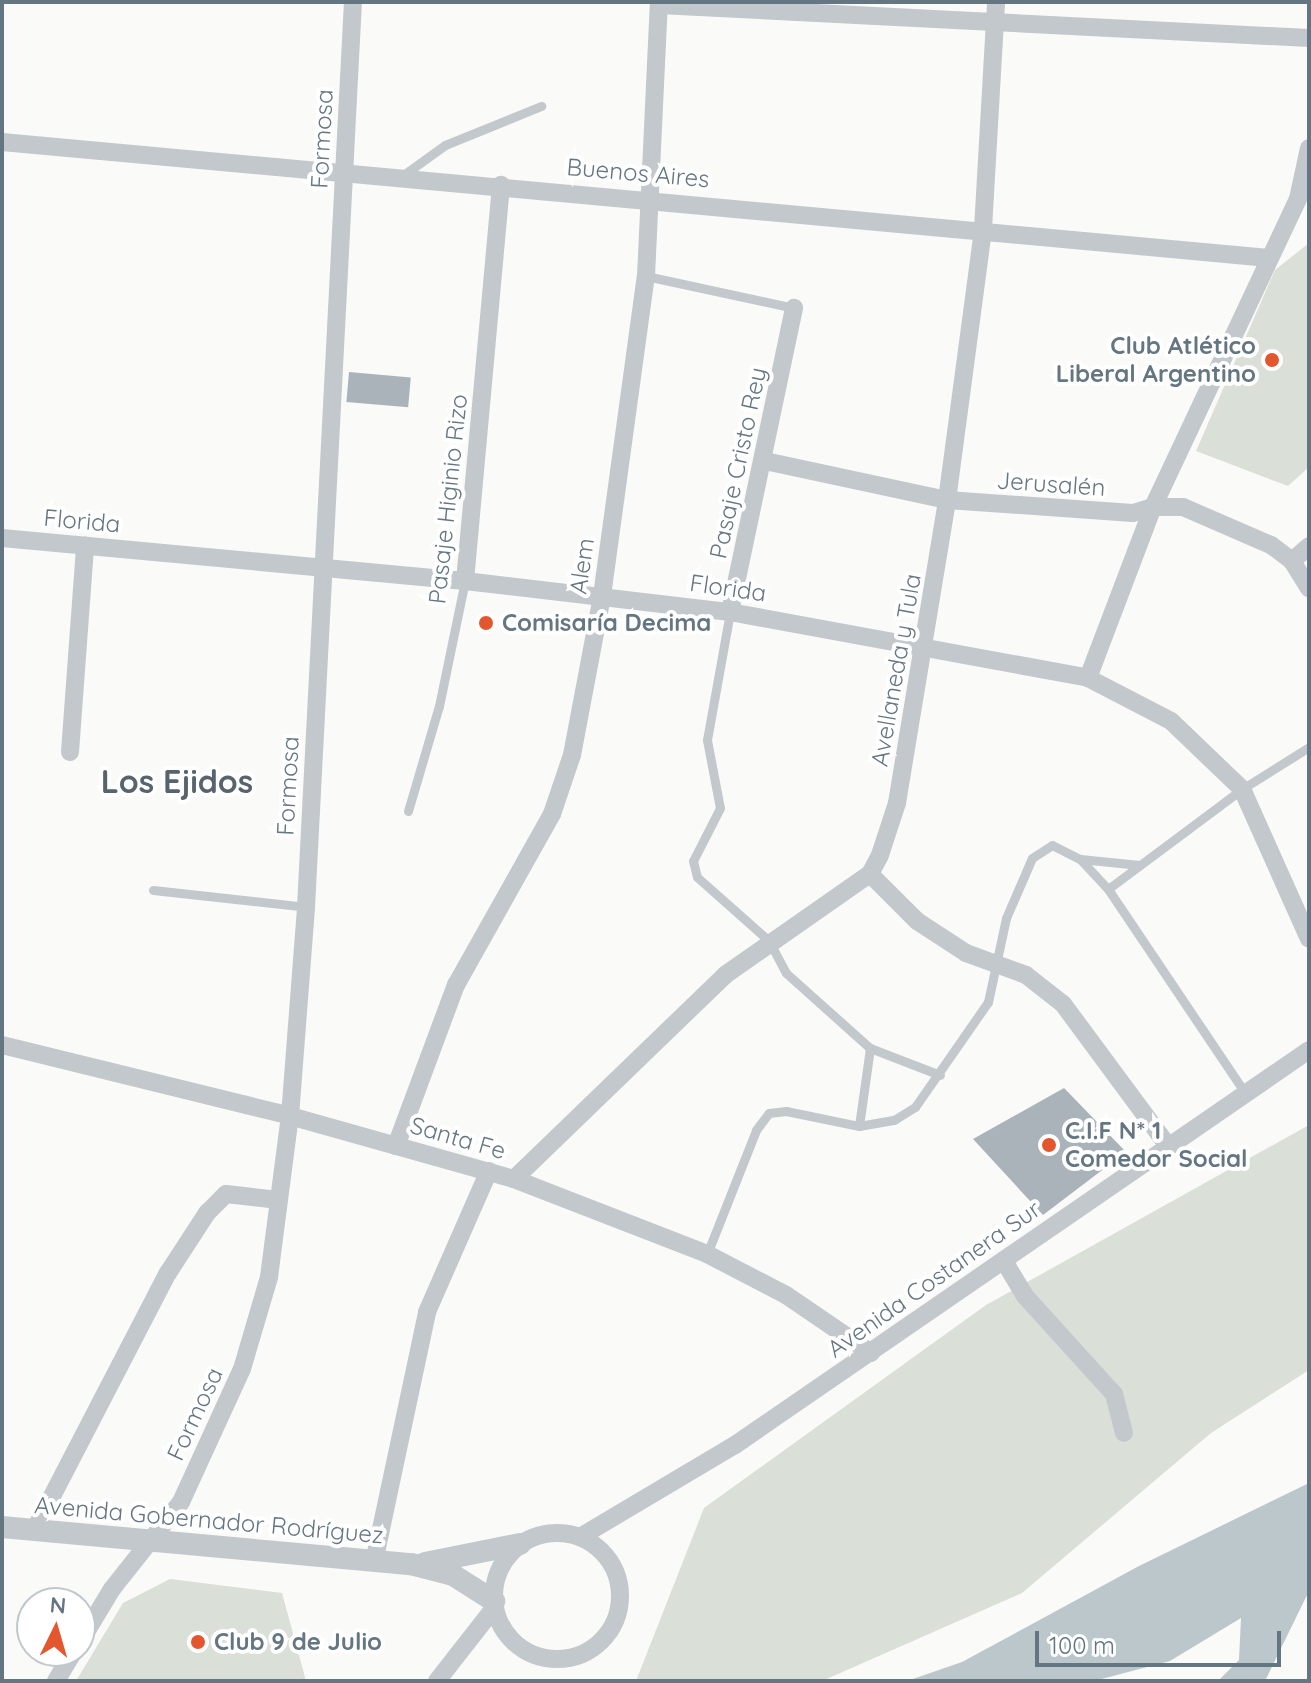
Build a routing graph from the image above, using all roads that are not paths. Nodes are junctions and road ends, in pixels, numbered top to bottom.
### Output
1 (353, 2) edge
2 (996, 2) edge
3 (659, 4) edge
4 (995, 23) junction
5 (1309, 38) edge
6 (541, 106) dead end
7 (2, 142) edge
8 (1309, 148) edge
9 (344, 173) junction
10 (399, 178) junction
11 (501, 185) junction
12 (651, 198) junction
13 (983, 229) junction
14 (1269, 258) junction
15 (646, 276) junction
16 (794, 308) joint
17 (765, 461) junction
18 (947, 500) junction
19 (1153, 507) junction
20 (2, 538) edge
21 (85, 546) junction
22 (1309, 546) edge
23 (1292, 561) junction
24 (324, 567) junction
25 (465, 581) junction
26 (1309, 588) edge
27 (602, 596) junction
28 (730, 612) junction
29 (926, 647) junction
30 (1088, 678) junction
31 (1309, 747) edge
32 (70, 752) dead end
33 (1242, 789) junction
34 (408, 811) dead end
35 (1080, 859) junction
36 (1140, 865) junction
37 (870, 874) junction
38 (1108, 889) junction
39 (153, 890) dead end
40 (306, 907) junction
41 (1309, 939) edge
42 (769, 941) junction
43 (996, 960) junction
44 (2, 1045) edge
45 (870, 1048) junction
46 (1309, 1050) edge
47 (940, 1075) junction
48 (1246, 1094) junction
49 (290, 1116) junction
50 (859, 1126) junction
51 (396, 1146) junction
52 (1168, 1146) junction
53 (489, 1171) junction
54 (514, 1179) junction
55 (279, 1200) junction
56 (707, 1254) junction
57 (1004, 1261) junction
58 (871, 1353) junction
59 (1124, 1433) dead end
60 (2, 1527) edge
61 (34, 1531) junction
62 (580, 1537) junction
63 (149, 1543) junction
64 (520, 1544) junction
65 (374, 1562) junction
66 (411, 1564) junction
67 (494, 1605) junction
68 (96, 1616) edge
69 (437, 1681) edge

1 - 9 street, Formosa
2 - 4 street, Avellaneda y Tula
3 - 4 street
3 - 12 street, Alem
4 - 5 street
4 - 13 street, Avellaneda y Tula
6 - 10 lane
7 - 9 street, Buenos Aires
8 - 14 street
9 - 10 street, Buenos Aires
9 - 24 street, Formosa
10 - 11 street, Buenos Aires
11 - 12 street, Buenos Aires
11 - 25 street, Pasaje Higinio Rizo
12 - 13 street, Buenos Aires
12 - 15 street, Alem
13 - 14 street, Buenos Aires
13 - 18 street, Avellaneda y Tula
14 - 19 street
15 - 16 lane, Pasaje Cristo Rey
15 - 27 street, Alem
16 - 17 street, Pasaje Cristo Rey
17 - 18 street, Jerusalén
17 - 28 street, Pasaje Cristo Rey
18 - 19 street, Jerusalén
18 - 29 street, Avellaneda y Tula
19 - 23 street, Jerusalén
19 - 30 street
20 - 21 street, Florida
21 - 24 street, Florida
21 - 32 street
22 - 23 street
23 - 26 street, Jerusalén
24 - 25 street, Florida
24 - 40 street, Formosa
25 - 27 street, Florida
25 - 34 lane, Pasaje Higinio Rizo
27 - 28 street, Florida
27 - 51 street, Alem
28 - 29 street, Florida
28 - 42 lane, Pasaje Cristo Rey
29 - 30 street, Florida
29 - 37 street, Avellaneda y Tula
30 - 33 street, Florida
31 - 33 lane
33 - 36 lane
33 - 41 street, Florida
35 - 36 lane
35 - 38 lane
35 - 43 lane
36 - 38 lane
37 - 42 street
37 - 43 street
38 - 48 lane
39 - 40 lane
40 - 49 street, Formosa
42 - 45 lane, Pasaje Cristo Rey
42 - 54 street
43 - 47 lane
43 - 52 street
44 - 49 street, Santa Fe
45 - 47 lane, Pasaje Cristo Rey
45 - 50 lane
46 - 48 street, Avenida Costanera Sur
47 - 50 lane
48 - 52 street, Avenida Costanera Sur
49 - 51 street, Santa Fe
49 - 55 street, Formosa
50 - 56 lane
51 - 53 street, Santa Fe
52 - 57 street, Avenida Costanera Sur
53 - 54 street, Santa Fe
53 - 65 street
54 - 56 street, Santa Fe
55 - 61 street
55 - 63 street, Formosa
56 - 58 street, Santa Fe
57 - 58 street, Avenida Costanera Sur
57 - 59 street
58 - 62 street, Avenida Costanera Sur
60 - 61 street, Avenida Gobernador Rodríguez
61 - 63 street, Avenida Gobernador Rodríguez
62 - 64 street
62 - 67 street
63 - 65 street, Avenida Gobernador Rodríguez
63 - 68 street, Formosa
64 - 66 street, Avenida Gobernador Rodríguez
64 - 67 street
65 - 66 street, Avenida Gobernador Rodríguez
66 - 67 street, Avenida Gobernador Rodríguez
67 - 69 street

